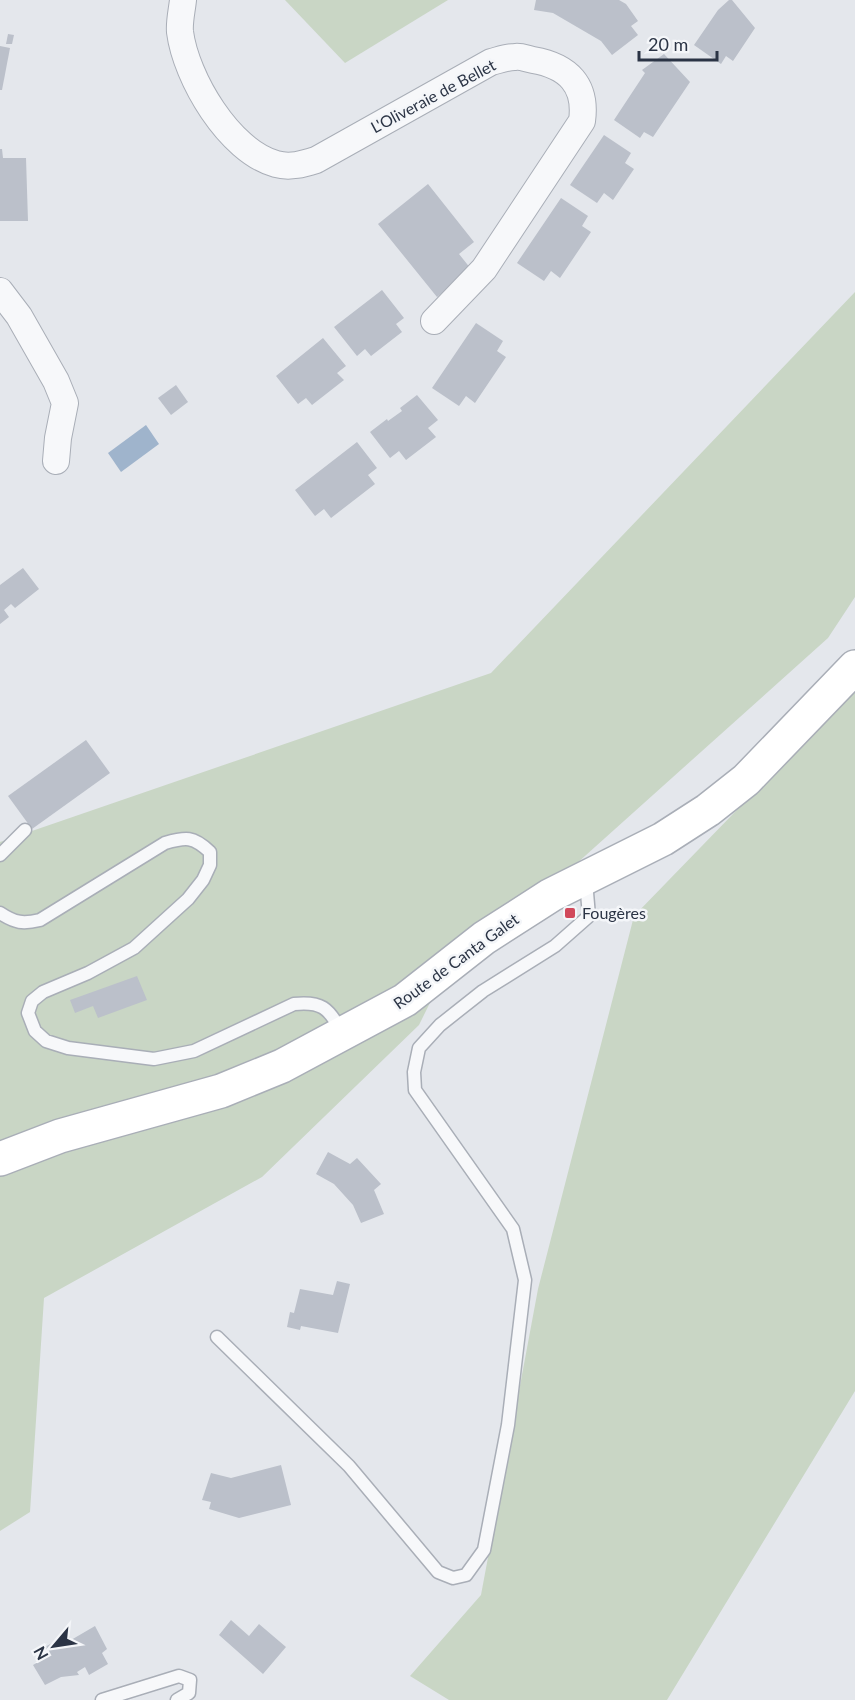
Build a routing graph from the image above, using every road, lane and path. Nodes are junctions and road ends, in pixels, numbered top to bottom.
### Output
1 (183, 0) edge
2 (0, 291) edge
3 (434, 321) dead end
4 (56, 461) dead end
5 (855, 666) edge
6 (25, 830) dead end
7 (0, 855) edge
8 (586, 877) junction
9 (0, 914) edge
10 (343, 1035) junction
11 (0, 1159) edge
12 (217, 1337) dead end
13 (102, 1700) edge
14 (177, 1700) edge

1 - 3 street, L'Oliveraie de Bellet
2 - 4 street
5 - 8 main road, Route de Canta Galet
6 - 7 lane
8 - 10 main road, Route de Canta Galet
8 - 12 lane
9 - 10 lane
10 - 11 main road, Route de Canta Galet
13 - 14 lane

